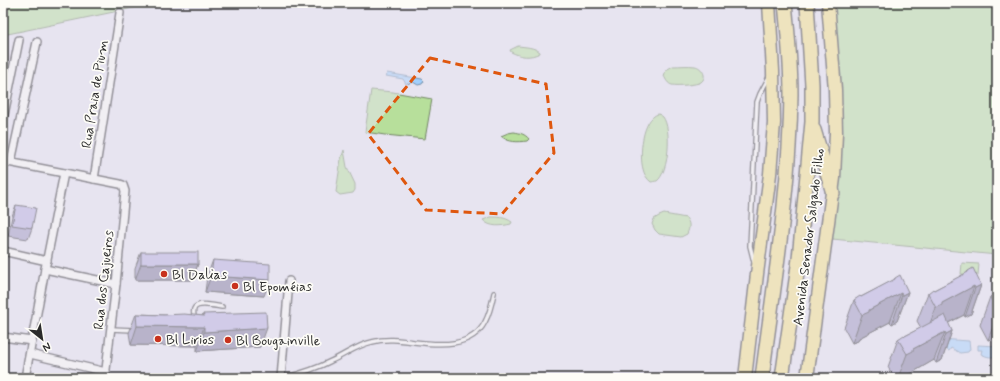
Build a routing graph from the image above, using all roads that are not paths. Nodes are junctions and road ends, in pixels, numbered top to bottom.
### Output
1 (769, 3) edge
2 (785, 3) edge
3 (807, 3) edge
4 (828, 3) edge
5 (120, 13) dead end
6 (19, 40) dead end
7 (37, 42) dead end
8 (773, 71) junction
9 (3, 120) edge
10 (812, 122) junction
11 (3, 160) edge
12 (11, 162) junction
13 (64, 173) junction
14 (94, 179) junction
15 (833, 193) junction
16 (3, 251) edge
17 (47, 260) junction
18 (45, 269) junction
19 (757, 274) junction
20 (289, 281) dead end
21 (116, 284) junction
22 (494, 293) dead end
23 (222, 307) dead end
24 (194, 324) edge
25 (111, 330) junction
26 (142, 330) edge
27 (3, 337) edge
28 (32, 341) junction
29 (30, 354) junction
30 (106, 375) edge
31 (25, 378) edge
32 (282, 378) edge
33 (745, 378) edge
34 (762, 378) edge
35 (782, 378) edge
36 (807, 378) edge

1 - 8 main road
2 - 34 highway, Avenida Senador Salgado Filho
3 - 10 highway, Avenida Senador Salgado Filho
4 - 15 main road, Avenida Senador Salgado Filho
5 - 14 street, Rua Praia de Pium
6 - 9 street
7 - 12 street
8 - 19 main road
8 - 19 lane
10 - 15 highway
10 - 35 highway, Avenida Senador Salgado Filho
11 - 12 street
12 - 13 street
13 - 14 street
13 - 17 street
14 - 21 street, Rua dos Cajueiros
15 - 36 main road, Avenida Senador Salgado Filho
16 - 17 street
17 - 18 street
18 - 21 street
18 - 28 street
19 - 33 main road
20 - 32 street
21 - 25 street, Rua dos Cajueiros
22 - 32 lane
23 - 24 lane
25 - 26 lane
25 - 30 street, Rua dos Cajueiros
27 - 28 street
28 - 29 street
29 - 30 street
29 - 31 street

